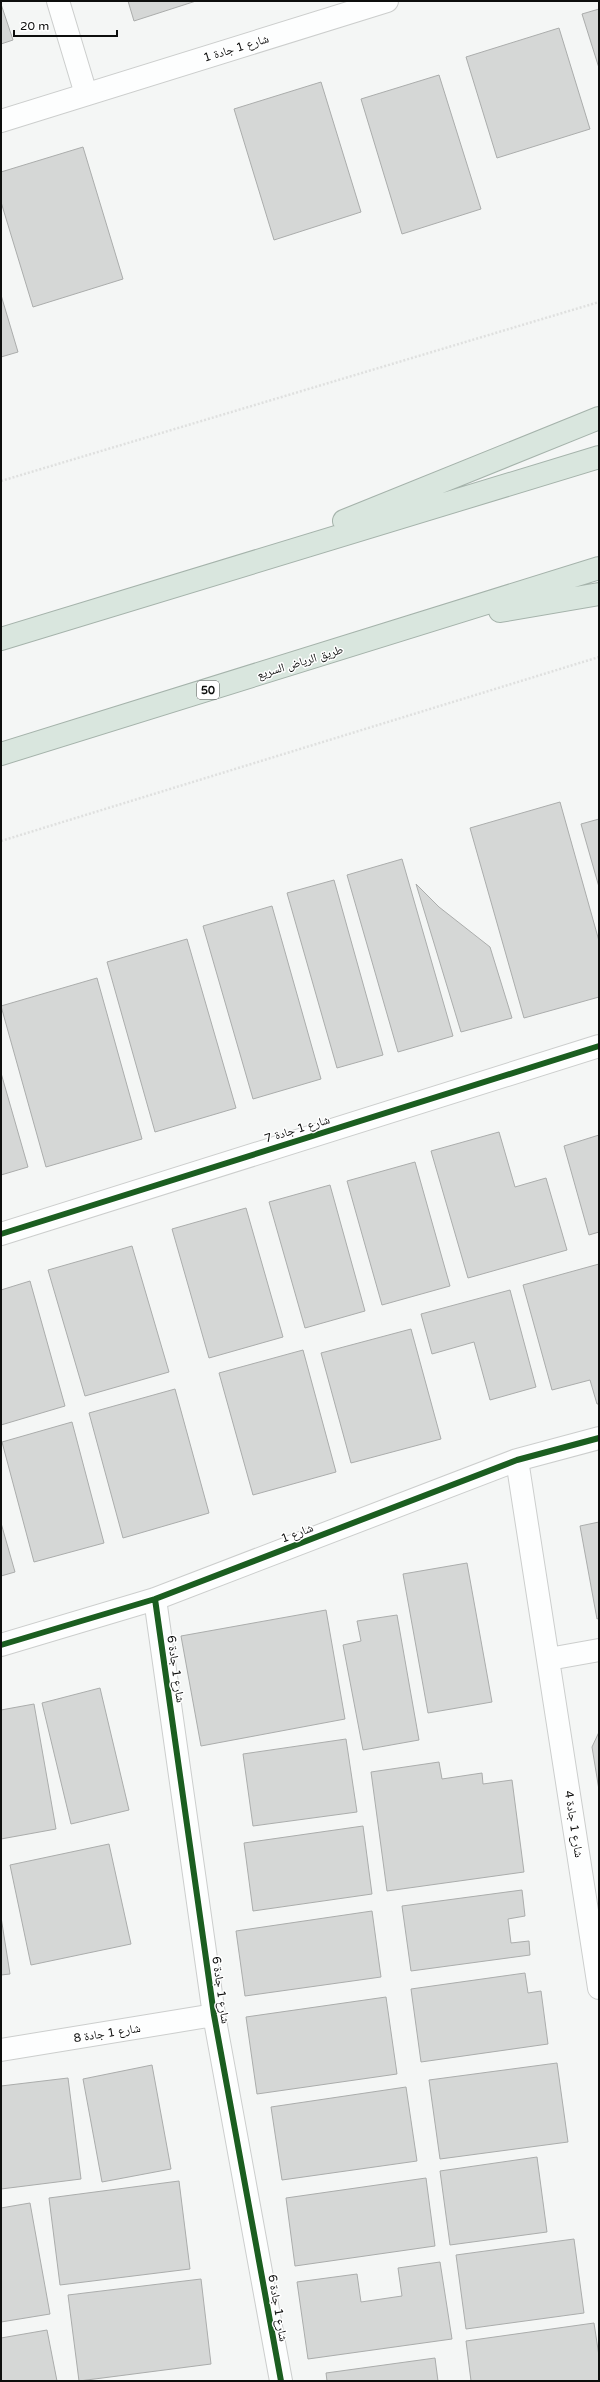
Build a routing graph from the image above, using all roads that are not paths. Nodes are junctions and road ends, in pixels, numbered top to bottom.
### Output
1 (58, 1) edge
2 (387, 1) edge
3 (86, 94) junction
4 (1, 121) edge
5 (599, 418) edge
6 (599, 457) edge
7 (599, 568) edge
8 (211, 575) junction
9 (599, 594) edge
10 (414, 626) junction
11 (1, 639) edge
12 (1, 754) edge
13 (599, 1046) edge
14 (1, 1234) edge
15 (599, 1438) edge
16 (518, 1460) junction
17 (155, 1599) junction
18 (1, 1645) edge
19 (599, 1650) edge
20 (549, 1659) junction
21 (599, 1988) edge
22 (214, 2016) junction
23 (1, 2050) edge
24 (280, 2381) edge

1 - 3 street
2 - 3 street, شارع 1 جادة 1
3 - 4 street, شارع 1 جادة 1
5 - 8 highway
6 - 8 highway
7 - 10 highway, طريق الرياض السريع / 50
8 - 11 highway
9 - 10 highway
10 - 12 highway, طريق الرياض السريع / 50
13 - 14 street, شارع 1 جادة 7
15 - 16 street, شارع 1
16 - 17 street, شارع 1
16 - 20 street, شارع 1 جادة 4
17 - 18 street, شارع 1
17 - 22 street, شارع 1 جادة 6
19 - 20 street
20 - 21 street, شارع 1 جادة 4
22 - 23 street, شارع 1 جادة 8
22 - 24 street, شارع 1 جادة 6

